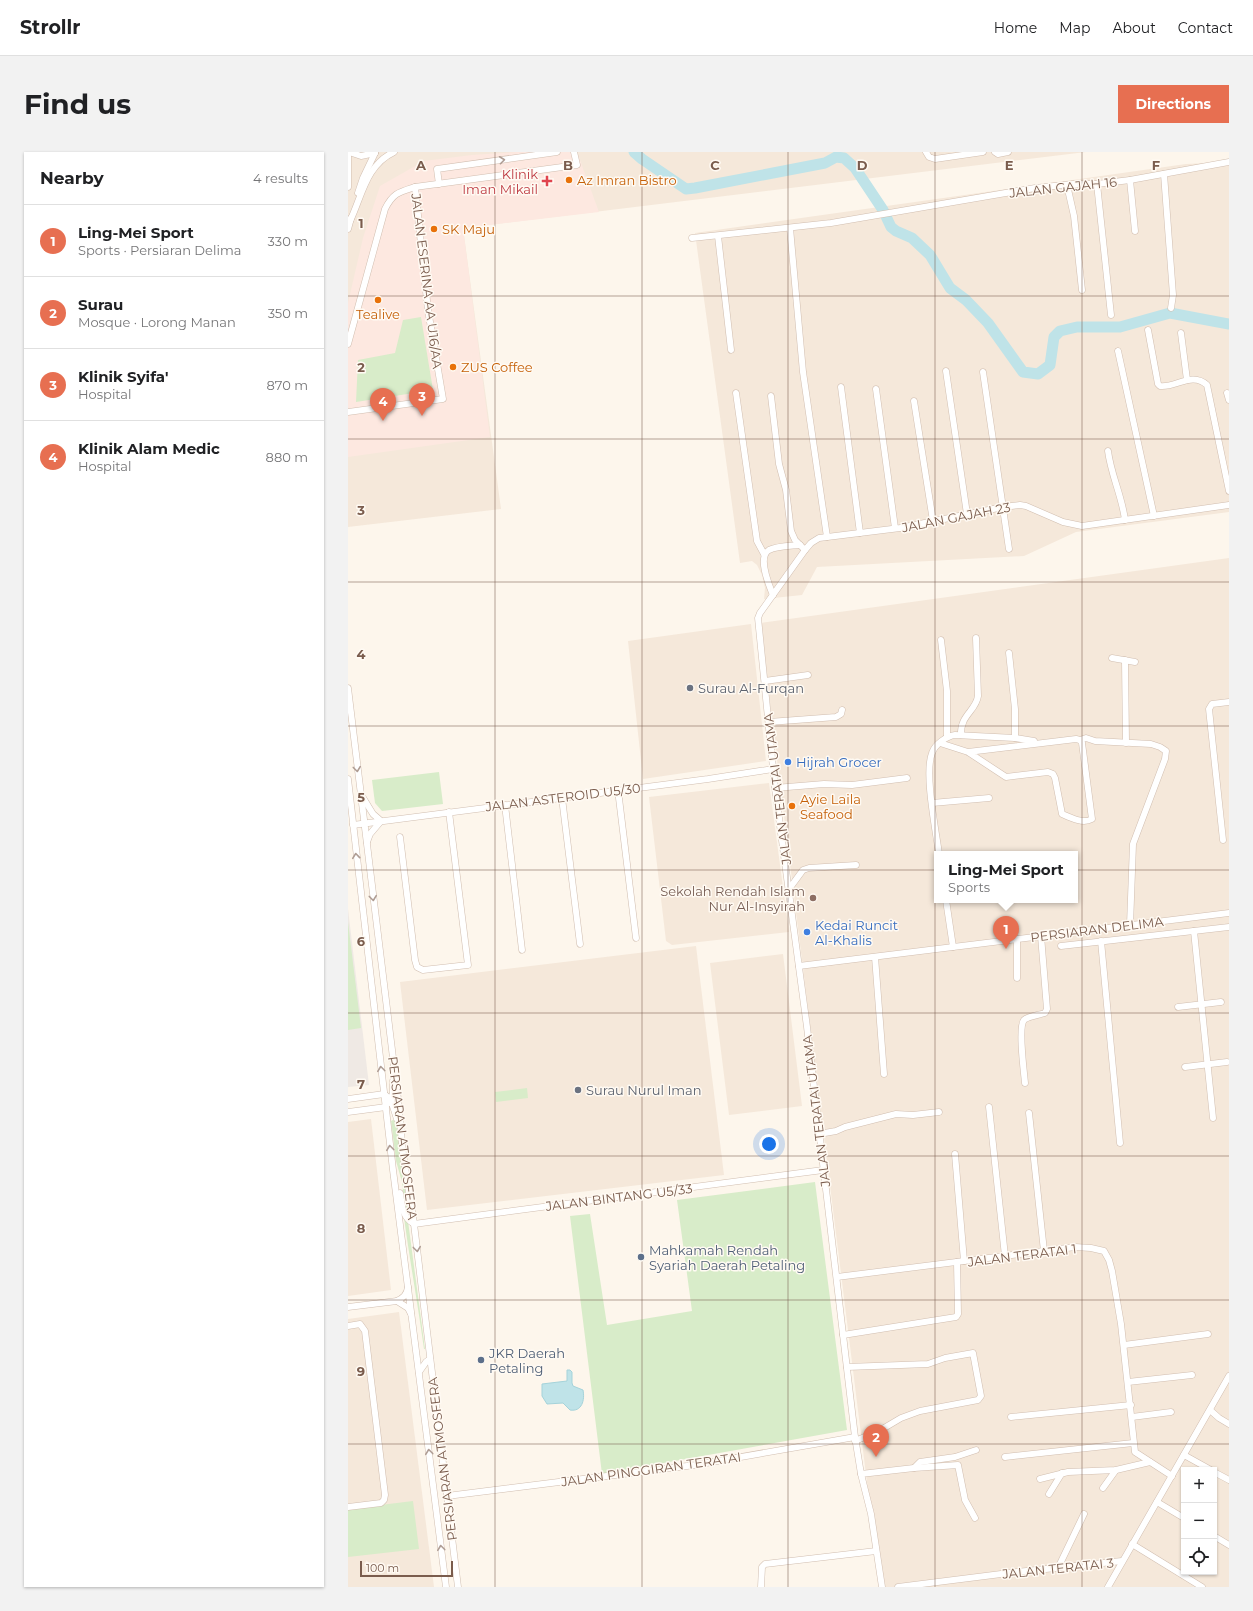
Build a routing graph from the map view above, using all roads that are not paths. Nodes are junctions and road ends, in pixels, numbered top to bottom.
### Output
1 (348, 152) edge
2 (376, 152) edge
3 (394, 152) edge
4 (557, 152) edge
5 (574, 152) edge
6 (926, 152) edge
7 (983, 152) edge
8 (995, 152) edge
9 (1008, 152) edge
10 (348, 156) edge
11 (1229, 162) edge
12 (1164, 174) junction
13 (1130, 180) junction
14 (439, 184) junction
15 (1096, 184) junction
16 (1067, 185) junction
17 (348, 187) edge
18 (415, 187) junction
19 (350, 221) junction
20 (790, 228) junction
21 (348, 229) edge
22 (1135, 231) dead end
23 (718, 236) junction
24 (692, 238) dead end
25 (1082, 290) dead end
26 (1170, 308) dead end
27 (1111, 315) dead end
28 (1148, 330) dead end
29 (1181, 332) dead end
30 (348, 344) edge
31 (731, 350) dead end
32 (1118, 352) dead end
33 (946, 371) dead end
34 (983, 372) dead end
35 (1187, 380) junction
36 (841, 387) dead end
37 (876, 389) dead end
38 (736, 393) dead end
39 (1227, 393) dead end
40 (771, 396) dead end
41 (1229, 400) edge
42 (914, 401) dead end
43 (348, 412) edge
44 (1108, 451) dead end
45 (1229, 491) edge
46 (1229, 505) edge
47 (1003, 507) junction
48 (967, 514) junction
49 (1154, 516) junction
50 (1125, 520) junction
51 (933, 521) junction
52 (895, 528) junction
53 (860, 532) junction
54 (827, 537) junction
55 (803, 548) junction
56 (1009, 549) dead end
57 (764, 554) junction
58 (773, 595) junction
59 (759, 633) joint
60 (976, 638) dead end
61 (941, 640) dead end
62 (1009, 653) dead end
63 (1112, 658) dead end
64 (1125, 660) junction
65 (1135, 662) dead end
66 (808, 675) dead end
67 (765, 681) junction
68 (348, 688) edge
69 (1229, 702) edge
70 (842, 710) dead end
71 (769, 722) junction
72 (961, 735) junction
73 (947, 737) junction
74 (1015, 738) junction
75 (1080, 740) junction
76 (940, 743) junction
77 (1041, 743) junction
78 (1126, 743) junction
79 (968, 752) junction
80 (773, 769) junction
81 (906, 778) dead end
82 (348, 779) edge
83 (775, 788) junction
84 (618, 790) junction
85 (360, 792) junction
86 (562, 798) junction
87 (989, 798) dead end
88 (932, 803) junction
89 (505, 805) junction
90 (449, 812) junction
91 (381, 821) junction
92 (364, 823) junction
93 (353, 825) junction
94 (400, 837) dead end
95 (1223, 840) dead end
96 (366, 845) junction
97 (939, 851) edge
98 (856, 865) dead end
99 (789, 889) junction
100 (946, 903) edge
101 (1229, 913) edge
102 (1130, 925) junction
103 (1229, 927) edge
104 (1194, 931) junction
105 (1041, 936) junction
106 (636, 938) dead end
107 (1017, 939) junction
108 (1101, 941) junction
109 (580, 944) dead end
110 (1061, 946) dead end
111 (953, 947) junction
112 (522, 950) dead end
113 (875, 957) junction
114 (799, 966) junction
115 (1017, 978) dead end
116 (1221, 1002) dead end
117 (1201, 1004) junction
118 (1178, 1007) dead end
119 (390, 1035) junction
120 (1227, 1062) dead end
121 (1207, 1065) junction
122 (1185, 1067) dead end
123 (884, 1074) dead end
124 (1025, 1083) dead end
125 (384, 1094) junction
126 (348, 1099) edge
127 (391, 1100) junction
128 (386, 1107) junction
129 (989, 1107) dead end
130 (348, 1112) edge
131 (939, 1112) dead end
132 (1029, 1113) dead end
133 (1214, 1118) dead end
134 (819, 1134) junction
135 (1120, 1143) dead end
136 (403, 1154) junction
137 (955, 1154) dead end
138 (393, 1170) junction
139 (823, 1170) junction
140 (414, 1224) junction
141 (1044, 1251) junction
142 (1005, 1256) junction
143 (960, 1262) junction
144 (837, 1277) junction
145 (408, 1284) junction
146 (397, 1301) junction
147 (348, 1307) edge
148 (412, 1315) junction
149 (348, 1326) edge
150 (1208, 1334) dead end
151 (843, 1335) junction
152 (1124, 1344) junction
153 (418, 1359) junction
154 (430, 1359) junction
155 (424, 1364) junction
156 (847, 1367) junction
157 (431, 1369) junction
158 (419, 1372) junction
159 (1192, 1375) dead end
160 (1229, 1376) edge
161 (1128, 1382) junction
162 (1130, 1405) junction
163 (1210, 1410) junction
164 (1171, 1412) dead end
165 (1011, 1417) dead end
166 (1132, 1417) junction
167 (1229, 1424) edge
168 (855, 1439) junction
169 (1133, 1443) junction
170 (976, 1450) dead end
171 (1184, 1455) junction
172 (1004, 1457) dead end
173 (1150, 1462) junction
174 (1206, 1467) edge
175 (914, 1468) junction
176 (1116, 1470) junction
177 (1062, 1473) junction
178 (861, 1474) junction
179 (1217, 1474) edge
180 (1172, 1476) junction
181 (1040, 1479) dead end
182 (1229, 1480) edge
183 (1103, 1488) dead end
184 (1049, 1494) dead end
185 (447, 1496) junction
186 (1157, 1502) junction
187 (348, 1506) edge
188 (1084, 1514) dead end
189 (1181, 1516) edge
190 (974, 1518) dead end
191 (1217, 1538) edge
192 (1132, 1544) junction
193 (1229, 1545) edge
194 (876, 1552) junction
195 (1122, 1562) junction
196 (1058, 1568) junction
197 (446, 1587) edge
198 (458, 1587) edge
199 (761, 1587) edge
200 (882, 1587) edge
201 (898, 1587) edge
202 (1108, 1587) edge
203 (1202, 1587) edge

1 - 2 street
2 - 19 street
3 - 19 street
14 -> 4 street
5 - 14 street
6 - 7 street
8 - 9 street
10 - 17 street
11 - 12 street, JALAN GAJAH 16
12 - 13 street, JALAN GAJAH 16
12 - 26 street
13 - 15 street, JALAN GAJAH 16
13 - 22 street
14 - 18 street
15 - 16 street, JALAN GAJAH 16
15 - 27 street
16 - 20 street, JALAN GAJAH 16
16 - 25 street
18 - 30 street
18 - 43 street, JALAN ESERINA AA U16/AA
19 - 21 street
20 - 23 street, JALAN GAJAH 16
20 - 54 street
23 - 24 street, JALAN GAJAH 16
23 - 31 street
28 - 35 street
29 - 35 street
32 - 49 street
33 - 48 street
34 - 47 street
35 - 45 street
36 - 53 street
37 - 52 street
38 - 57 street
39 - 41 street
40 - 55 street
42 - 51 street
44 - 50 street
46 - 49 street, JALAN GAJAH 23
47 - 48 street, JALAN GAJAH 23
47 - 50 street, JALAN GAJAH 23
47 - 56 street
48 - 51 street, JALAN GAJAH 23
49 - 50 street, JALAN GAJAH 23
51 - 52 street, JALAN GAJAH 23
52 - 53 street, JALAN GAJAH 23
53 - 54 street, JALAN GAJAH 23
54 - 55 street, JALAN GAJAH 23
55 - 57 street
55 - 58 street, JALAN GAJAH 23
57 - 58 street
58 - 59 street, JALAN GAJAH 23
59 - 67 street, JALAN TERATAI UTAMA
60 - 72 street
61 - 73 street
62 - 74 street
63 - 64 street
64 - 65 street
64 - 78 street
66 - 67 street
67 - 71 street, JALAN TERATAI UTAMA
68 -> 85 street, PERSIARAN ATMOSFERA
69 - 95 street
70 - 71 street
71 - 80 street, JALAN TERATAI UTAMA
72 - 73 street
72 - 74 street
73 - 76 street
74 - 77 street
75 - 77 street
75 - 78 street
75 - 79 street
76 - 79 street
76 - 88 street
77 - 79 street
78 - 102 street
80 - 83 street, JALAN TERATAI UTAMA
80 - 84 street, JALAN ASTEROID U5/30
81 - 83 street
82 - 93 street, PERSIARAN ATMOSFERA
83 - 99 street, JALAN TERATAI UTAMA
84 - 86 street, JALAN ASTEROID U5/30
84 - 106 street
85 - 91 street
85 - 92 street, PERSIARAN ATMOSFERA
86 - 89 street, JALAN ASTEROID U5/30
86 - 109 street
87 - 88 street
88 - 97 street
89 - 90 street, JALAN ASTEROID U5/30
89 - 112 street
90 - 91 street, JALAN ASTEROID U5/30
90 - 94 street
91 - 92 street, JALAN ASTEROID U5/30
91 - 96 street
92 - 93 street, JALAN ASTEROID U5/30
92 - 96 street, PERSIARAN ATMOSFERA
125 -> 93 street, PERSIARAN ATMOSFERA
96 -> 119 street, PERSIARAN ATMOSFERA
98 - 99 street
99 - 114 street, JALAN TERATAI UTAMA
100 - 111 street
101 - 102 street, PERSIARAN DELIMA
102 - 105 street, PERSIARAN DELIMA
103 - 104 street
104 - 108 street
104 - 117 street
105 - 107 street, PERSIARAN DELIMA
105 - 124 street
107 - 111 street, PERSIARAN DELIMA
107 - 115 street
108 - 110 street
108 - 135 street
111 - 113 street, PERSIARAN DELIMA
113 - 114 street, PERSIARAN DELIMA
113 - 123 street
114 - 134 street, JALAN TERATAI UTAMA
116 - 117 street
117 - 118 street
117 - 121 street
119 - 127 street
119 - 136 street, PERSIARAN ATMOSFERA
120 - 121 street
121 - 122 street
121 - 133 street
125 - 126 street
125 - 127 street
125 - 128 street, PERSIARAN ATMOSFERA
127 - 128 street
127 - 136 street
128 - 130 street
138 -> 128 street, PERSIARAN ATMOSFERA
129 - 142 street
131 - 134 street
132 - 141 street
134 - 139 street, JALAN TERATAI UTAMA
136 - 140 street, PERSIARAN ATMOSFERA
137 - 143 street
138 - 140 street
138 - 145 street, PERSIARAN ATMOSFERA
139 - 140 street, JALAN BINTANG U5/33
139 - 144 street, JALAN TERATAI UTAMA
140 -> 154 street, PERSIARAN ATMOSFERA
141 - 142 street, JALAN TERATAI 1
141 - 152 street, JALAN TERATAI 1
142 - 143 street, JALAN TERATAI 1
143 - 144 street, JALAN TERATAI 1
143 - 151 street
144 - 151 street, JALAN TERATAI UTAMA
145 - 146 street
145 - 148 street, PERSIARAN ATMOSFERA
146 - 147 street
146 - 148 street
148 - 153 street, PERSIARAN ATMOSFERA
149 - 187 street
150 - 152 street
151 - 156 street, JALAN TERATAI UTAMA
152 - 161 street, JALAN TERATAI 1
153 - 155 street
153 - 158 street, PERSIARAN ATMOSFERA
154 - 155 street
154 - 157 street, PERSIARAN ATMOSFERA
155 - 157 street
155 - 158 street
156 - 168 street, JALAN TERATAI UTAMA
156 - 168 street, JALAN PINGGIRAN TERATAI
157 - 185 street, PERSIARAN ATMOSFERA
197 -> 158 street, PERSIARAN ATMOSFERA
159 - 161 street
160 - 163 street
161 - 162 street, JALAN TERATAI 1
162 - 165 street
162 - 166 street, JALAN TERATAI 1
163 - 167 street
163 - 171 street
164 - 166 street
166 - 169 street, JALAN TERATAI 1
168 - 178 street, JALAN TERATAI UTAMA
168 - 185 street, JALAN PINGGIRAN TERATAI
169 - 172 street
169 - 173 street
170 - 175 street
171 - 174 street
171 - 180 street
173 - 176 street
173 - 180 street
175 - 178 street
175 - 190 street
176 - 177 street
176 - 183 street
177 - 181 street
177 - 184 street
178 - 194 street, JALAN TERATAI UTAMA
179 - 182 street
180 - 186 street
185 - 198 street, PERSIARAN ATMOSFERA
186 - 189 street
186 - 192 street
188 - 196 street
191 - 193 street
192 - 195 street
192 - 203 street
194 - 199 street
194 - 200 street, JALAN TERATAI UTAMA
195 - 196 street, JALAN TERATAI 3
195 - 202 street
196 - 201 street, JALAN TERATAI 3

